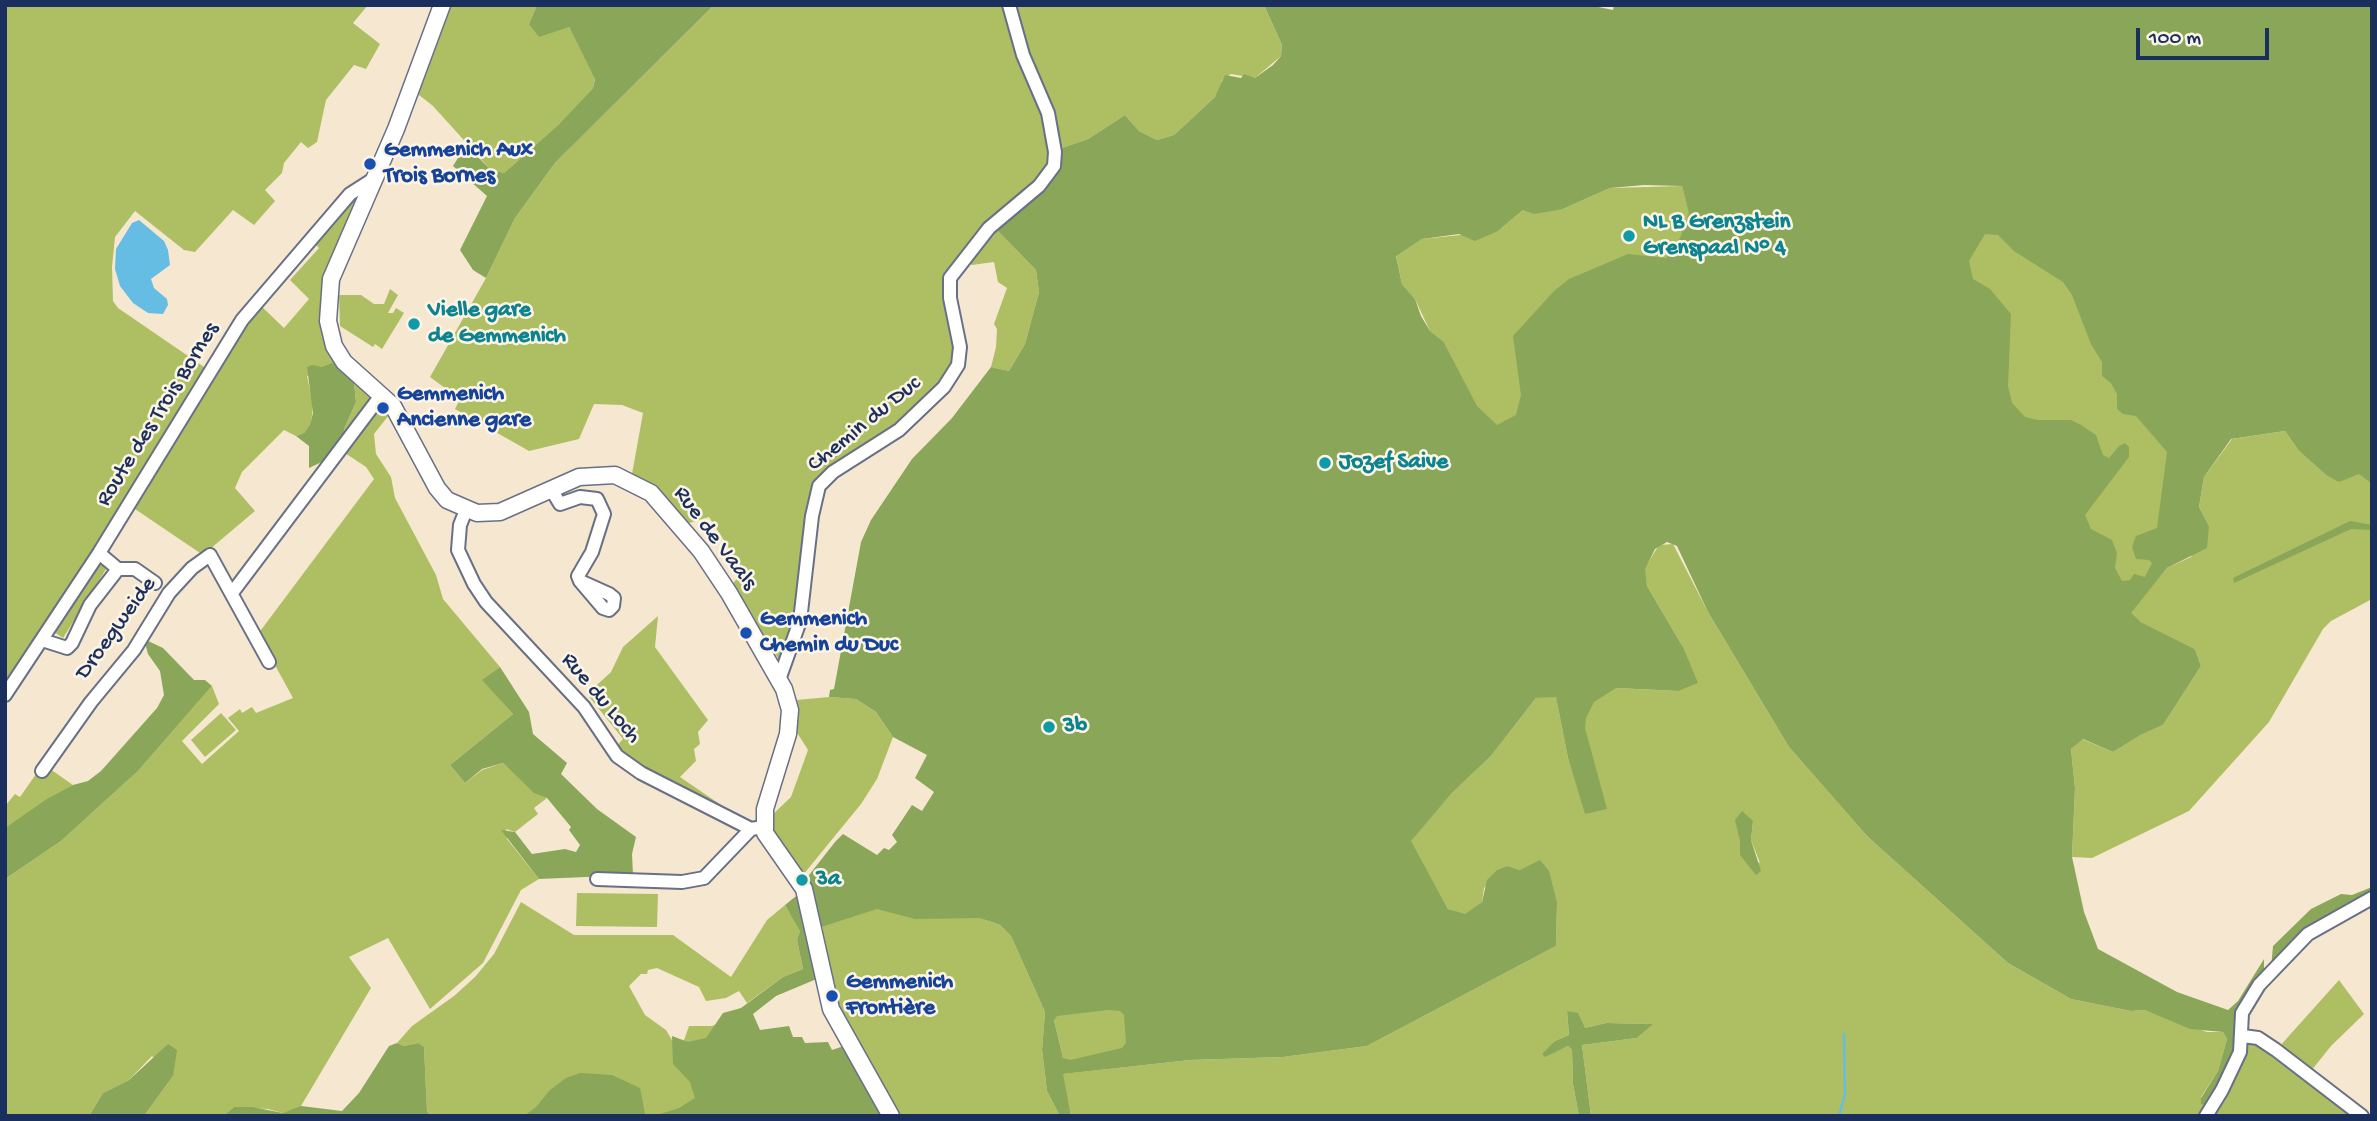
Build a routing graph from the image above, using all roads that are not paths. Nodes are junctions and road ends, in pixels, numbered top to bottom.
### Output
1 (442, 5) edge
2 (1009, 5) edge
3 (374, 178) junction
4 (383, 396) junction
5 (551, 489) junction
6 (467, 510) junction
7 (99, 553) junction
8 (118, 569) junction
9 (580, 581) dead end
10 (155, 583) dead end
11 (232, 593) junction
12 (42, 639) junction
13 (269, 662) dead end
14 (780, 677) junction
15 (5, 695) edge
16 (42, 771) dead end
17 (758, 828) junction
18 (597, 878) dead end
19 (2372, 898) edge
20 (2243, 1036) junction
21 (891, 1116) edge
22 (2206, 1116) edge
23 (2362, 1116) edge

1 - 3 main road
2 - 14 street, Chemin du Duc
3 - 4 main road
3 - 7 street, Route des Trois Bornes
4 - 6 main road
4 - 11 street
5 - 6 main road, Rue de Vaals
5 - 9 street
5 - 14 main road, Rue de Vaals
6 - 17 street, Rue du Loch
7 - 8 street
7 - 12 street, Route des Trois Bornes
8 - 10 street
8 - 12 street
11 - 13 street, Droegweide
11 - 16 street, Droegweide
12 - 15 street, Route des Trois Bornes
14 - 17 main road, Rue de Vaals
17 - 18 street
17 - 21 main road
19 - 20 street
20 - 22 street
20 - 23 street

